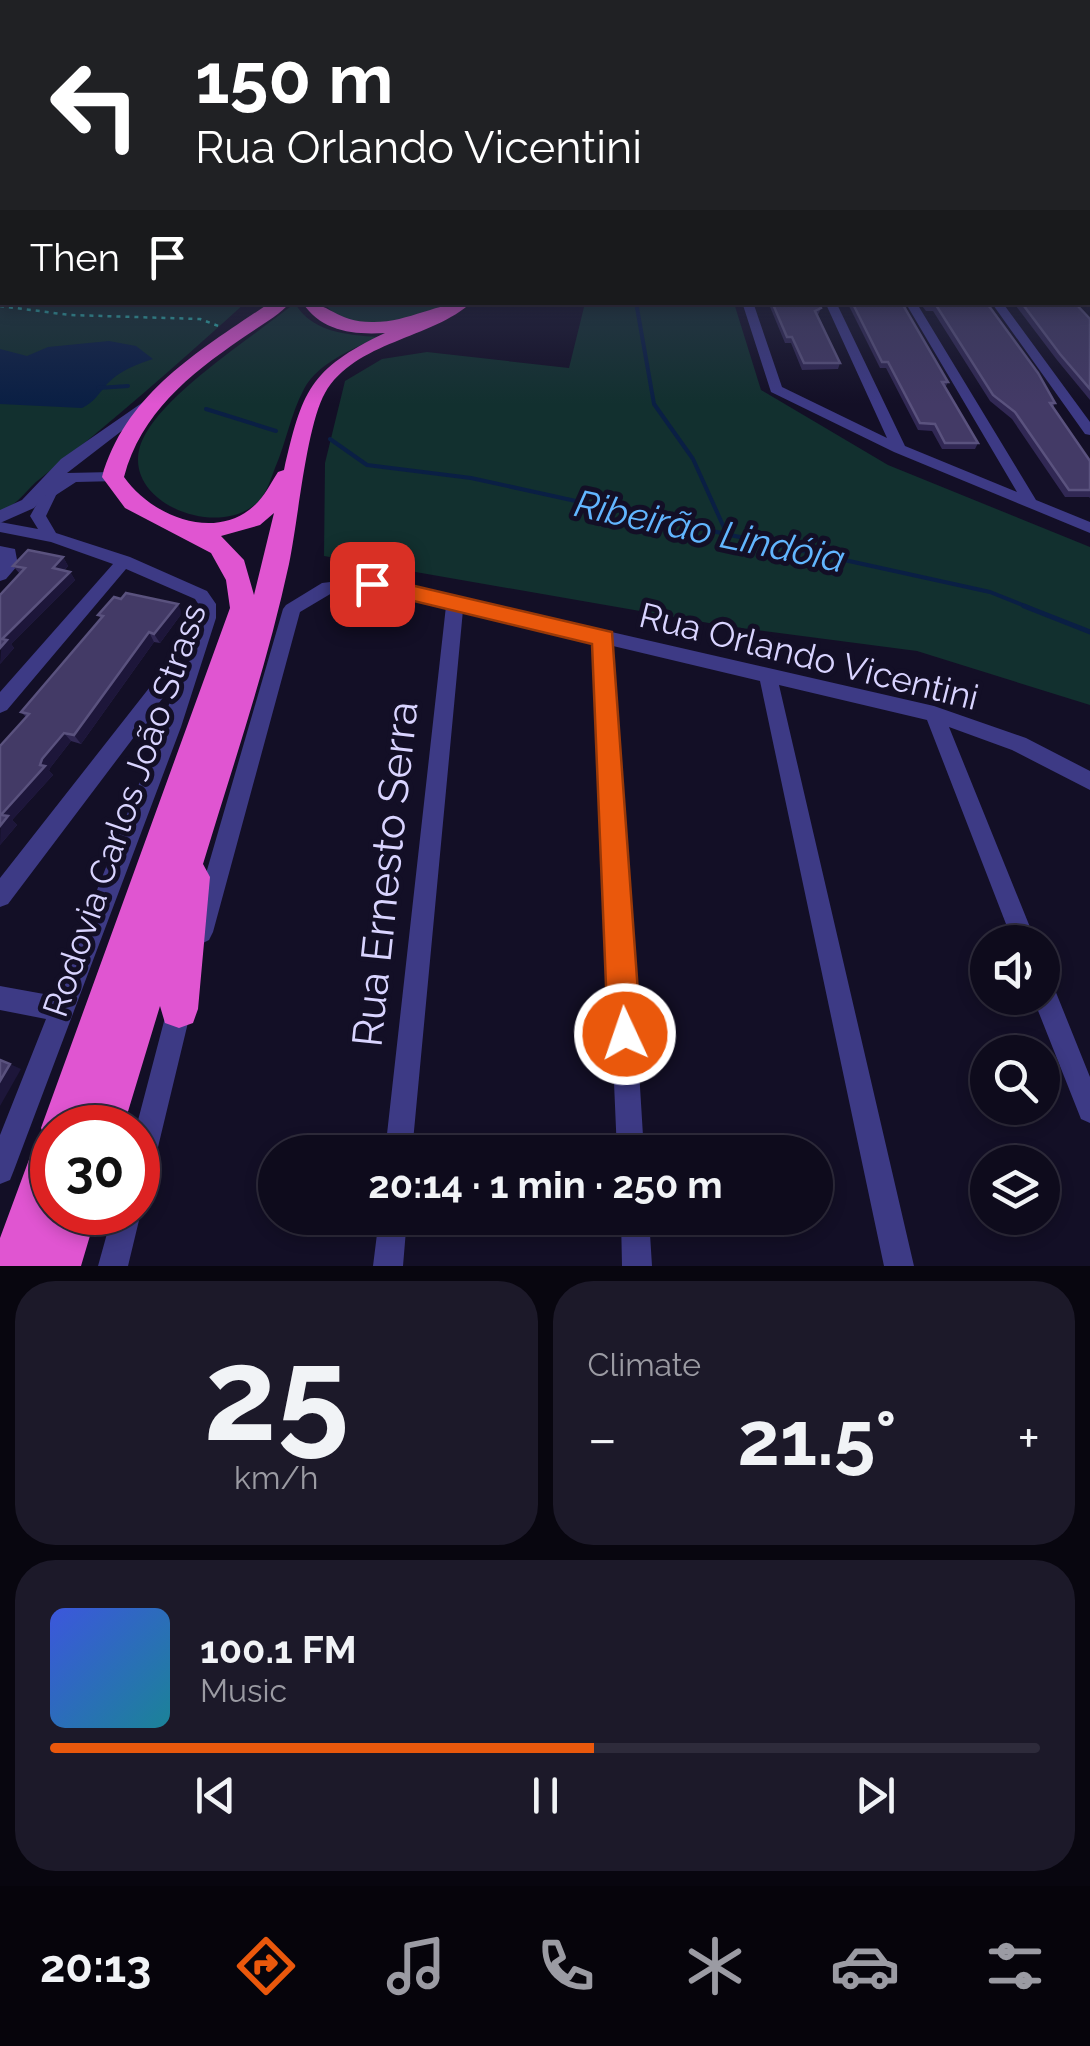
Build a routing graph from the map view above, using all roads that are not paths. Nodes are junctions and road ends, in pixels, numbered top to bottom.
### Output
1 (279, 305) edge
2 (313, 305) edge
3 (458, 305) edge
4 (747, 305) edge
5 (831, 305) edge
6 (912, 305) edge
7 (998, 305) edge
8 (423, 322) junction
9 (149, 403) junction
10 (1090, 432) edge
11 (899, 449) junction
12 (300, 452) junction
13 (114, 478) junction
14 (52, 489) junction
15 (1030, 502) junction
16 (0, 518) edge
17 (0, 526) edge
18 (1090, 528) edge
19 (196, 530) junction
20 (48, 533) junction
21 (0, 551) edge
22 (124, 562) junction
23 (0, 575) edge
24 (455, 604) junction
25 (202, 634) junction
26 (604, 638) junction
27 (768, 677) junction
28 (0, 705) edge
29 (934, 714) junction
30 (171, 727) junction
31 (128, 729) junction
32 (1090, 781) edge
33 (210, 786) junction
34 (0, 896) edge
35 (1017, 925) edge
36 (0, 998) edge
37 (179, 1009) junction
38 (62, 1010) junction
39 (1052, 1015) edge
40 (70, 1105) edge
41 (109, 1105) edge
42 (155, 1105) edge
43 (1090, 1110) edge
44 (402, 1135) edge
45 (630, 1135) edge
46 (0, 1170) edge
47 (30, 1217) edge
48 (68, 1235) edge
49 (121, 1235) edge
50 (391, 1235) edge
51 (636, 1235) edge
52 (13, 1266) edge
53 (58, 1266) edge
54 (113, 1266) edge
55 (388, 1266) edge
56 (637, 1266) edge
57 (900, 1266) edge

1 - 9 highway
2 - 8 highway
3 - 8 highway, Rodovia Carlos João Strass
4 - 11 street
5 - 11 street
6 - 15 street
7 - 10 street
8 - 12 highway, Rodovia Carlos João Strass
9 - 13 highway
9 - 16 street
11 - 15 street
12 - 19 highway
12 - 33 highway, Rodovia Carlos João Strass
13 - 14 street
13 - 19 highway, Rodovia Carlos João Strass
14 - 17 street
14 - 20 street
15 - 18 street
17 - 20 street
19 - 40 highway, Rodovia Carlos João Strass
20 - 22 street
21 - 23 street
22 - 25 street
22 - 28 street
24 - 26 street, Rua Orlando Vicentini
24 - 37 street, Rua Orlando Vicentini
24 - 44 street, Rua Ernesto Serra
25 - 30 street
25 - 31 street
26 - 27 street, Rua Orlando Vicentini
26 - 45 street
27 - 29 street, Rua Orlando Vicentini
27 - 57 street
29 - 32 street, Rua Orlando Vicentini
29 - 35 street
30 - 31 street
30 - 38 street
31 - 34 street
33 - 37 highway
33 - 41 highway, Rodovia Carlos João Strass
36 - 38 street
37 - 42 street
38 - 46 street
39 - 43 street
47 - 52 highway
48 - 53 highway
49 - 54 street
50 - 55 street
51 - 56 street

